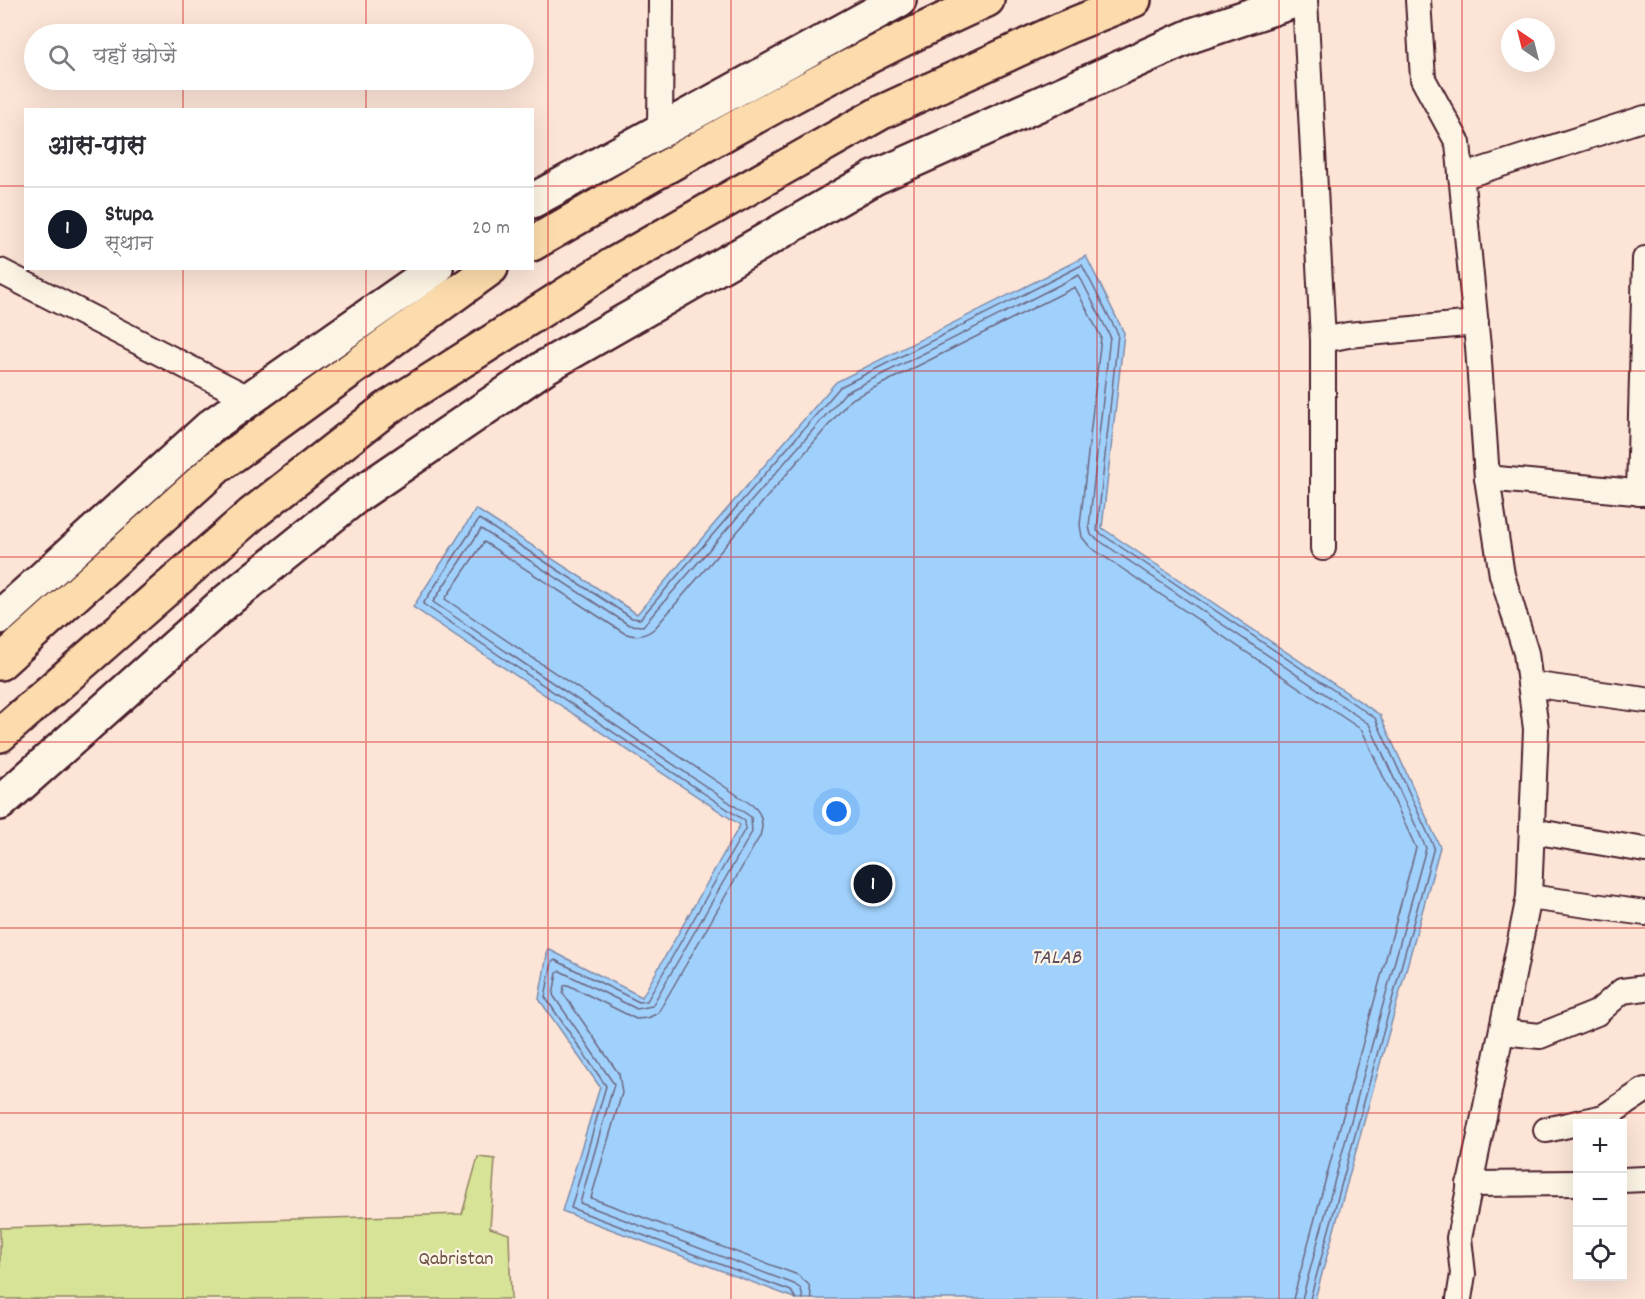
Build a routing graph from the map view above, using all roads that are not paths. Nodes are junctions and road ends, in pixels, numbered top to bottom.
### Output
1 (661, 0) edge
2 (899, 0) edge
3 (987, 0) edge
4 (1134, 0) edge
5 (1297, 0) edge
6 (1305, 0) edge
7 (1419, 0) edge
8 (1645, 118) edge
9 (660, 129) junction
10 (1461, 177) junction
11 (534, 200) edge
12 (534, 243) edge
13 (1645, 259) edge
14 (433, 270) edge
15 (488, 270) edge
16 (0, 271) edge
17 (1476, 323) junction
18 (1323, 340) junction
19 (250, 399) junction
20 (1487, 478) junction
21 (1642, 493) edge
22 (1323, 548) dead end
23 (0, 617) edge
24 (0, 663) edge
25 (1530, 684) junction
26 (1645, 700) edge
27 (0, 735) edge
28 (0, 803) edge
29 (1532, 831) junction
30 (1645, 850) edge
31 (1529, 897) junction
32 (1645, 913) edge
33 (1645, 987) edge
34 (1502, 1032) junction
35 (1645, 1090) edge
36 (1546, 1130) dead end
37 (1645, 1179) edge
38 (1627, 1180) edge
39 (1573, 1183) edge
40 (1469, 1184) junction
41 (1459, 1299) edge

1 - 9 street
2 - 9 main road
3 - 12 highway
4 - 27 highway
5 - 28 main road
6 - 18 street
7 - 10 street
8 - 10 street
9 - 11 main road
10 - 17 street
13 - 21 street
14 - 19 main road
15 - 24 highway
16 - 19 street
17 - 18 street
17 - 20 street
18 - 22 street
19 - 23 main road
20 - 21 street
20 - 25 street
25 - 26 street
25 - 29 street
29 - 30 street
29 - 31 street
31 - 32 street
31 - 34 street
33 - 34 street
34 - 40 street
35 - 36 street
37 - 38 street
39 - 40 street
40 - 41 street

